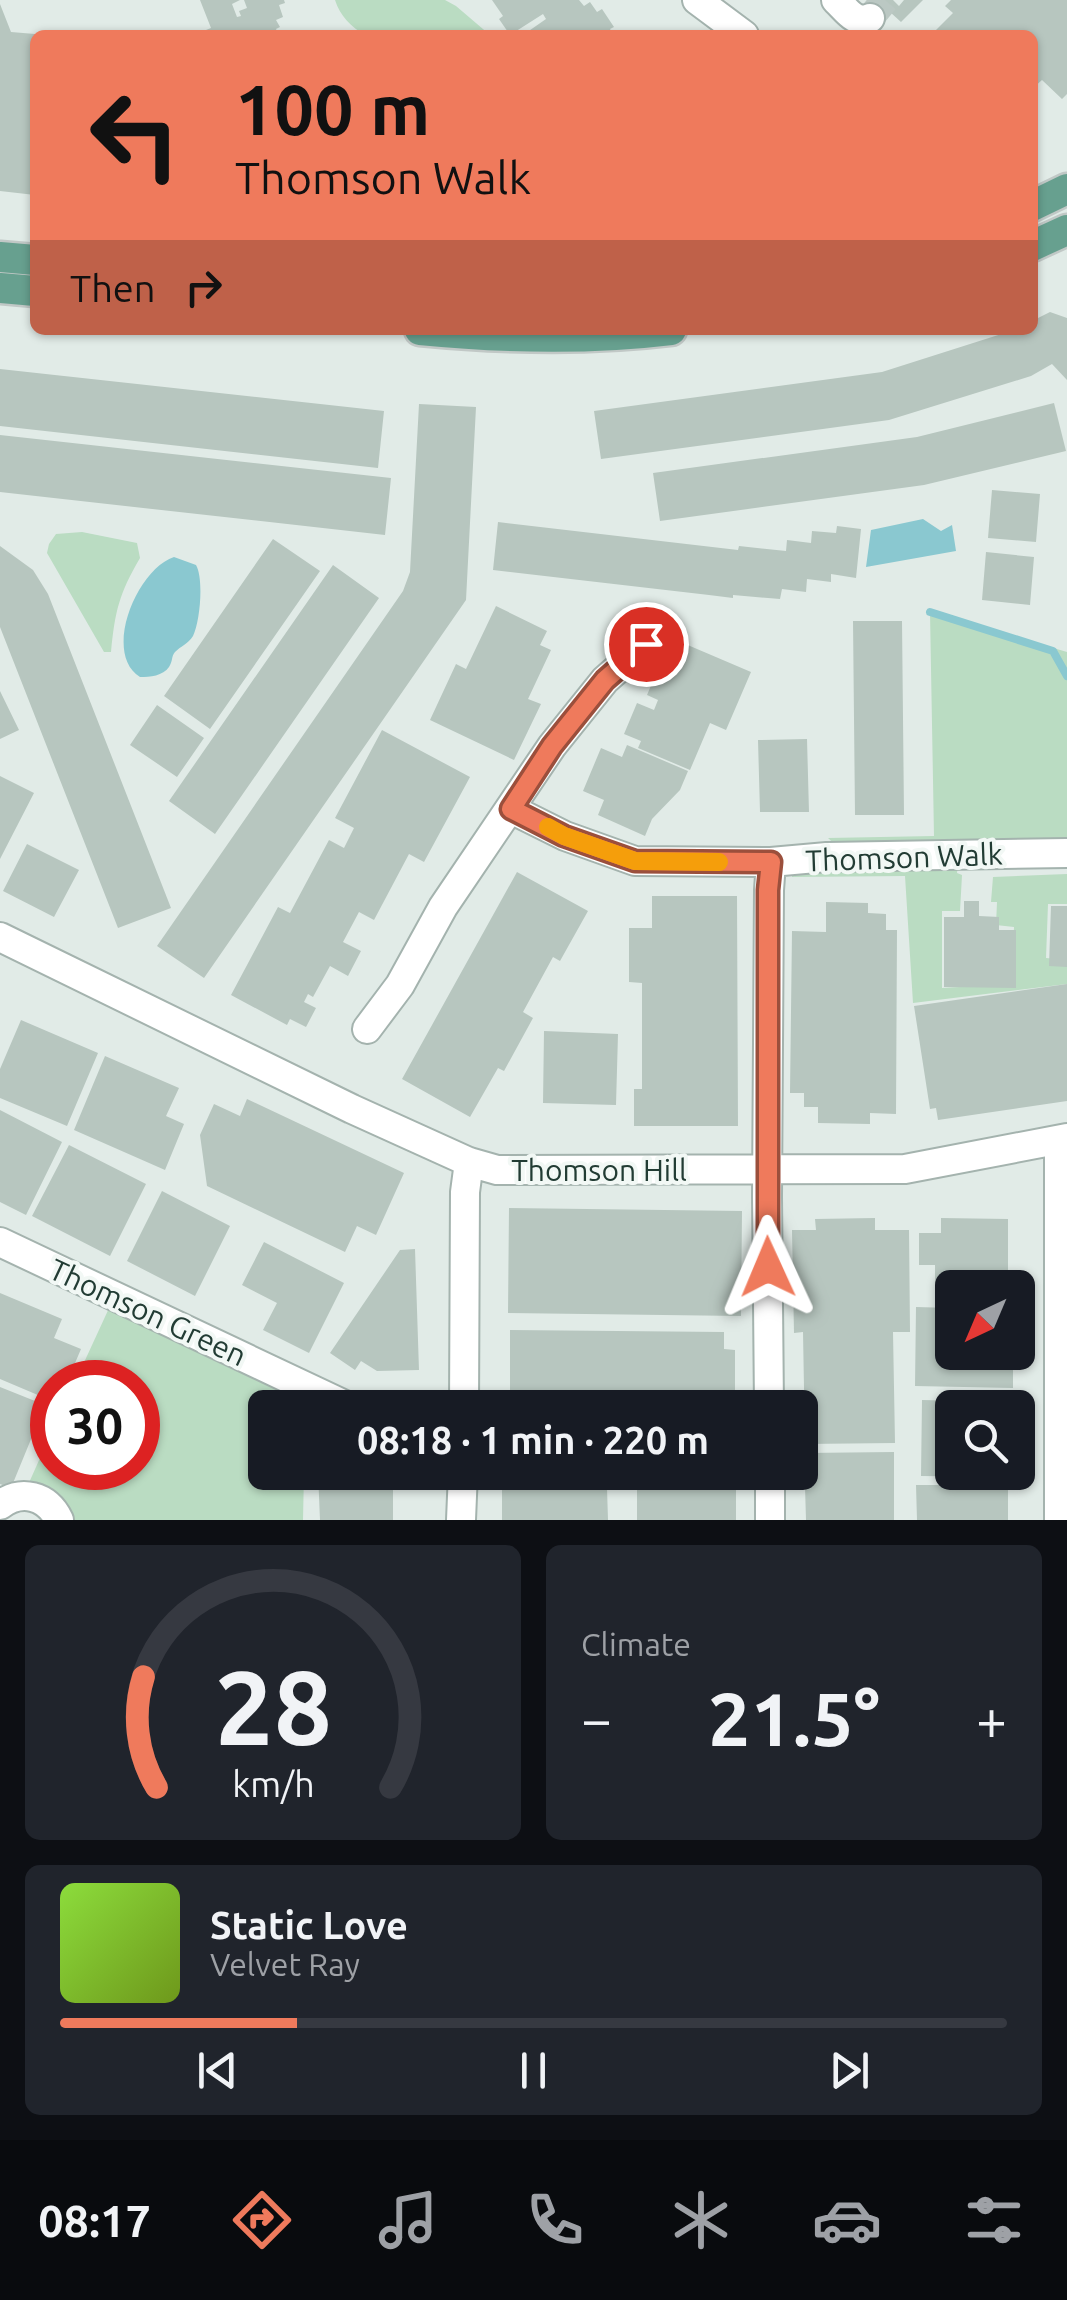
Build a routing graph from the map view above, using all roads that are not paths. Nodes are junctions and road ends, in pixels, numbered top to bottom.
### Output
1 (836, 0) edge
2 (712, 4) edge
3 (870, 18) dead end
4 (739, 30) edge
5 (1067, 189) edge
6 (1038, 202) edge
7 (1038, 205) edge
8 (1067, 221) edge
9 (1067, 230) edge
10 (1038, 243) edge
11 (0, 257) edge
12 (30, 260) edge
13 (0, 288) edge
14 (30, 291) edge
15 (488, 335) edge
16 (601, 335) edge
17 (646, 644) dead end
18 (511, 809) junction
19 (1067, 853) edge
20 (771, 862) junction
21 (0, 937) edge
22 (367, 1029) dead end
23 (1063, 1139) edge
24 (468, 1162) junction
25 (768, 1170) junction
26 (0, 1242) edge
27 (313, 1390) edge
28 (464, 1390) edge
29 (769, 1390) edge
30 (462, 1490) edge
31 (770, 1490) edge
32 (0, 1506) edge
33 (59, 1520) edge
34 (461, 1520) edge
35 (770, 1520) edge
36 (1059, 1520) edge

1 - 3 street
2 - 4 street
5 - 6 main road
7 - 8 street
9 - 10 main road
11 - 12 main road
13 - 14 main road
15 - 16 main road
17 - 18 street
18 - 20 street, Thomson Walk
18 - 22 street
19 - 20 street, Thomson Walk
20 - 25 street
21 - 24 street, Thomson Hill
23 - 25 street, Thomson Hill
23 - 36 street
24 - 25 street, Thomson Hill
24 - 28 street
25 - 29 street
26 - 27 street, Thomson Green
30 - 34 street
31 - 35 street
32 - 33 street

